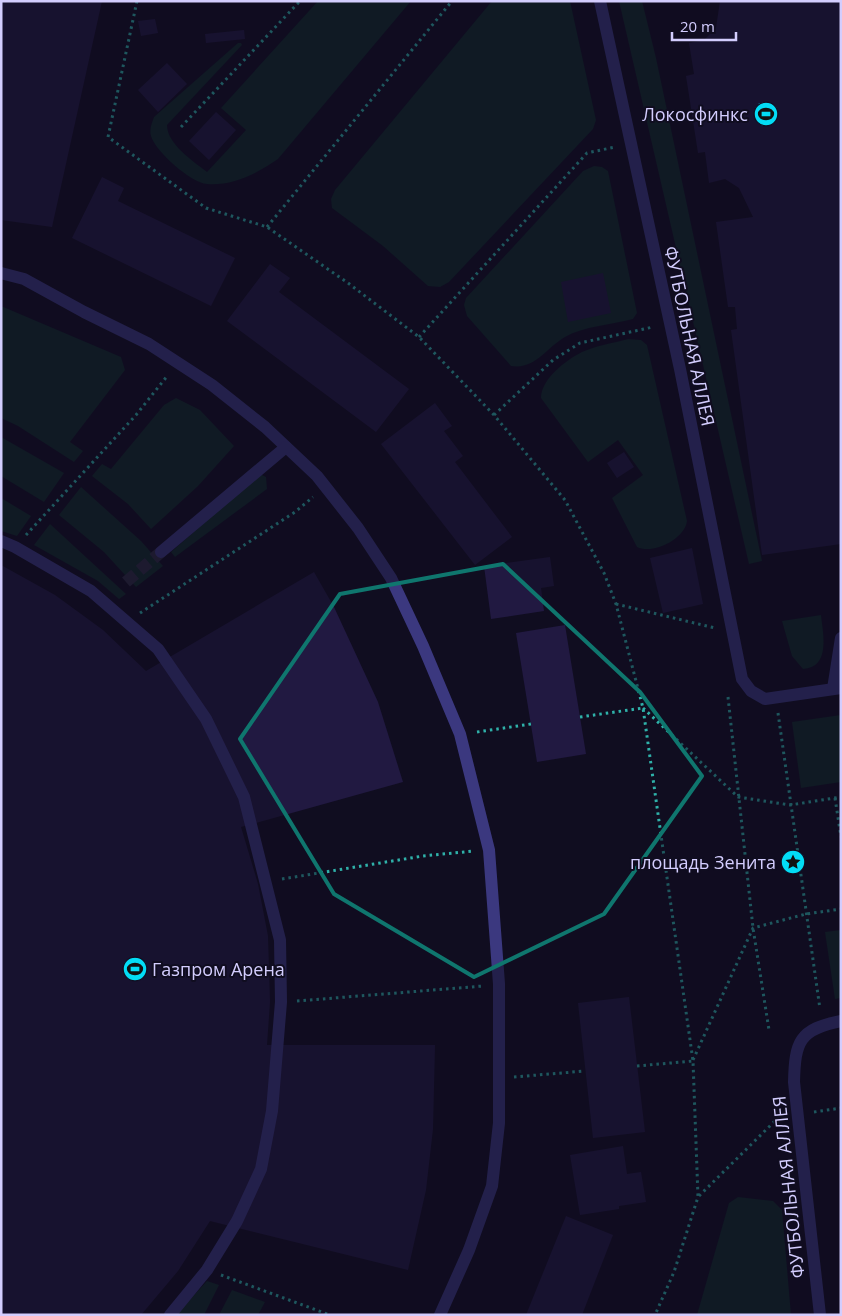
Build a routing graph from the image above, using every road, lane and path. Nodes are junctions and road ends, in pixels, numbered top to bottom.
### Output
1 (138, 1) edge
2 (300, 1) edge
3 (452, 1) edge
4 (600, 1) edge
5 (181, 127) dead end
6 (615, 147) dead end
7 (267, 227) junction
8 (1, 273) edge
9 (653, 327) dead end
10 (419, 337) junction
11 (178, 362) junction
12 (494, 415) junction
13 (286, 447) junction
14 (326, 487) junction
15 (1, 542) edge
16 (15, 547) junction
17 (161, 552) tunnel mouth
18 (616, 604) junction
19 (126, 621) junction
20 (715, 628) dead end
21 (841, 638) edge
22 (837, 689) edge
23 (728, 697) dead end
24 (643, 708) junction
25 (778, 711) dead end
26 (580, 717) dead end
27 (531, 724) dead end
28 (460, 734) junction
29 (738, 797) junction
30 (841, 797) edge
31 (835, 798) junction
32 (790, 805) junction
33 (841, 837) edge
34 (490, 850) junction
35 (267, 882) junction
36 (841, 909) edge
37 (806, 914) junction
38 (753, 928) junction
39 (499, 984) junction
40 (281, 1002) junction
41 (820, 1009) dead end
42 (841, 1021) edge
43 (769, 1030) dead end
44 (693, 1061) junction
45 (637, 1066) dead end
46 (585, 1071) dead end
47 (500, 1079) junction
48 (841, 1108) edge
49 (799, 1114) junction
50 (698, 1197) junction
51 (207, 1270) junction
52 (170, 1315) edge
53 (330, 1315) edge
54 (440, 1315) edge
55 (655, 1315) edge
56 (820, 1315) edge

1 - 7 path
2 - 5 path
3 - 7 path
4 - 22 street, ФУТБОЛЬНАЯ АЛЛЕЯ
6 - 10 path
7 - 10 path
8 - 11 street
9 - 12 path
10 - 12 path
11 - 13 street
11 - 16 path
12 - 18 path
13 - 14 street
13 - 17 street
14 - 19 path
14 - 28 street
15 - 16 street
16 - 19 street
18 - 20 path
18 - 24 path
19 - 35 street
21 - 22 street
23 - 29 path
24 - 26 path
24 - 29 path
24 - 44 path
25 - 32 path
27 - 28 path
28 - 34 street
29 - 32 path
29 - 38 path
30 - 31 path
31 - 32 path
31 - 33 path
32 - 37 path
34 - 35 path
34 - 39 street
35 - 40 street
36 - 37 path
37 - 38 path
37 - 41 path
38 - 43 path
38 - 44 path
39 - 40 path
39 - 47 street
40 - 51 street
42 - 49 street, ФУТБОЛЬНАЯ АЛЛЕЯ
44 - 45 path
44 - 50 path
46 - 47 path
47 - 54 street
48 - 49 path
49 - 50 path
49 - 56 street, ФУТБОЛЬНАЯ АЛЛЕЯ
50 - 55 path
51 - 52 street
51 - 53 path

